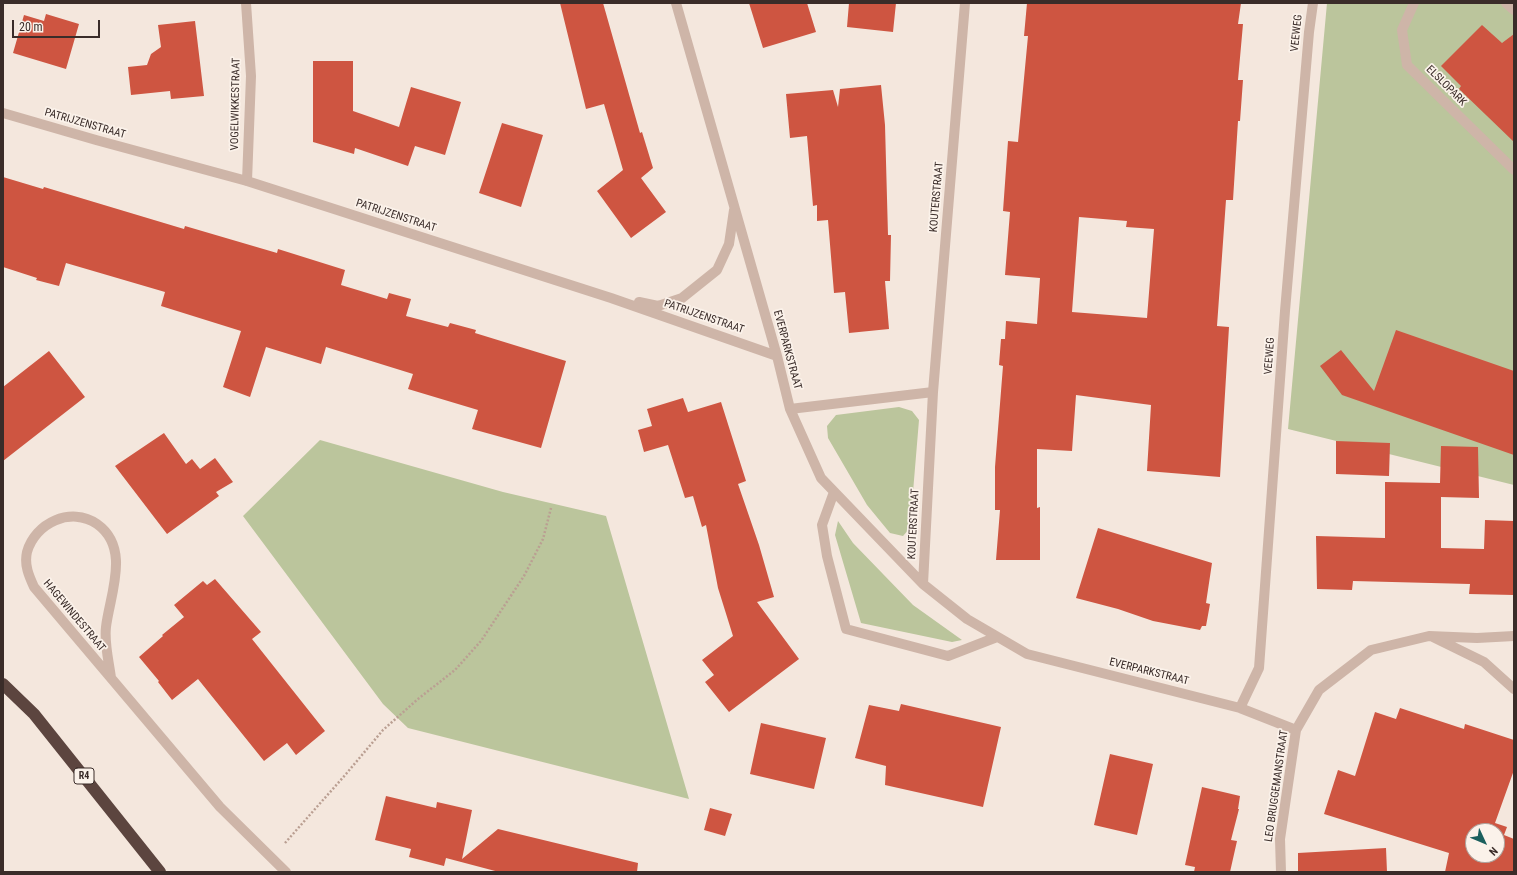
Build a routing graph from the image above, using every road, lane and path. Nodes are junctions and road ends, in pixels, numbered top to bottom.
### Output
1 (246, 3) edge
2 (676, 3) edge
3 (965, 3) edge
4 (1312, 3) edge
5 (1414, 3) edge
6 (1506, 3) edge
7 (1514, 10) edge
8 (3, 113) edge
9 (1514, 170) edge
10 (246, 181) junction
11 (735, 206) junction
12 (611, 298) junction
13 (777, 356) junction
14 (933, 392) junction
15 (790, 409) junction
16 (834, 492) junction
17 (551, 508) dead end
18 (923, 584) junction
19 (1429, 636) junction
20 (1514, 636) edge
21 (998, 637) junction
22 (111, 678) junction
23 (3, 684) edge
24 (1514, 689) edge
25 (1240, 708) junction
26 (1296, 730) junction
27 (272, 859) junction
28 (160, 872) edge
29 (286, 872) edge
30 (1281, 872) edge

1 - 10 street, VOGELWIKKESTRAAT
2 - 11 street, EVERPARKSTRAAT
3 - 14 street, KOUTERSTRAAT
4 - 25 street, VEEWEG
5 - 9 street, ELSLOPARK
6 - 7 street
8 - 10 street, PATRIJZENSTRAAT
10 - 12 street, PATRIJZENSTRAAT
11 - 12 street, EVERPARKSTRAAT
11 - 13 street, EVERPARKSTRAAT
12 - 13 street, PATRIJZENSTRAAT
13 - 15 street, EVERPARKSTRAAT
14 - 15 street
14 - 18 street, KOUTERSTRAAT
15 - 16 street, EVERPARKSTRAAT
16 - 18 street, EVERPARKSTRAAT
16 - 21 street
17 - 27 path
18 - 21 street, EVERPARKSTRAAT
19 - 20 street, LEO BRUGGEMANSTRAAT
19 - 24 street
19 - 26 street, LEO BRUGGEMANSTRAAT
21 - 25 street, EVERPARKSTRAAT
22 - 22 street, HAGEWINDESTRAAT
22 - 27 street, HAGEWINDESTRAAT
23 - 28 highway, R4
25 - 26 street, EVERPARKSTRAAT
26 - 30 street, LEO BRUGGEMANSTRAAT
27 - 29 street, HAGEWINDESTRAAT

